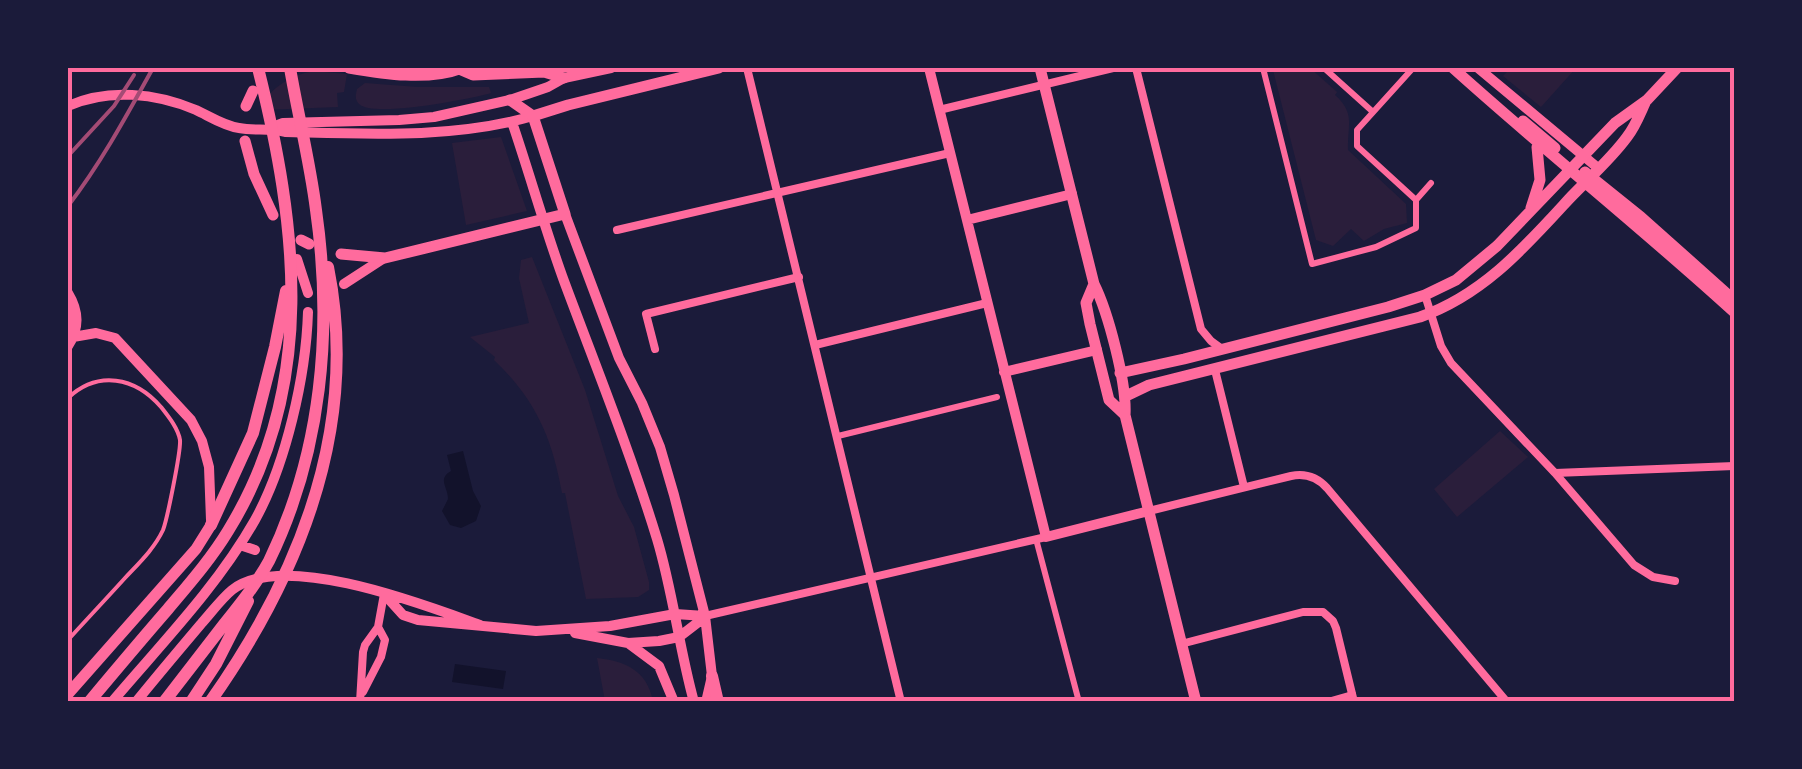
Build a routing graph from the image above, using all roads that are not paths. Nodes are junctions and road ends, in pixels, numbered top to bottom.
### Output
1 (258, 68) edge
2 (290, 68) edge
3 (349, 68) edge
4 (461, 68) edge
5 (611, 68) edge
6 (719, 68) edge
7 (747, 68) edge
8 (929, 68) edge
9 (1040, 68) edge
10 (1113, 68) edge
11 (1136, 68) edge
12 (1262, 68) edge
13 (1324, 68) edge
14 (1412, 68) edge
15 (1451, 68) edge
16 (1465, 68) edge
17 (1478, 68) edge
18 (1677, 68) edge
19 (429, 71) edge
20 (564, 78) junction
21 (1044, 84) junction
22 (253, 91) dead end
23 (510, 100) junction
24 (1647, 100) junction
25 (68, 106) edge
26 (246, 106) dead end
27 (939, 110) junction
28 (1373, 112) junction
29 (534, 116) junction
30 (512, 122) junction
31 (269, 128) junction
32 (244, 140) dead end
33 (1536, 147) junction
34 (950, 153) junction
35 (1584, 156) junction
36 (1598, 168) junction
37 (1570, 172) junction
38 (1586, 182) junction
39 (1431, 183) dead end
40 (778, 193) junction
41 (1072, 194) junction
42 (1416, 200) junction
43 (316, 210) junction
44 (564, 214) junction
45 (273, 215) dead end
46 (1527, 216) junction
47 (544, 220) junction
48 (966, 220) junction
49 (618, 230) dead end
50 (341, 254) dead end
51 (385, 258) junction
52 (294, 264) junction
53 (798, 277) junction
54 (344, 284) dead end
55 (1094, 284) junction
56 (68, 293) edge
57 (308, 293) dead end
58 (1425, 296) junction
59 (1734, 300) edge
60 (987, 303) junction
61 (1734, 310) edge
62 (308, 312) dead end
63 (1431, 313) junction
64 (70, 342) edge
65 (815, 345) junction
66 (655, 349) dead end
67 (1222, 349) junction
68 (1097, 350) junction
69 (1215, 370) junction
70 (1004, 372) junction
71 (1120, 373) junction
72 (1149, 385) junction
73 (1126, 396) junction
74 (997, 397) dead end
75 (68, 398) edge
76 (1125, 414) junction
77 (838, 436) junction
78 (1734, 466) edge
79 (1555, 473) junction
80 (1244, 488) junction
81 (1150, 511) junction
82 (210, 525) junction
83 (1041, 538) junction
84 (240, 545) junction
85 (255, 550) dead end
86 (286, 561) dead end
87 (316, 577) junction
88 (872, 577) junction
89 (1675, 581) dead end
90 (254, 585) junction
91 (384, 594) junction
92 (675, 614) junction
93 (705, 616) junction
94 (378, 626) junction
95 (557, 630) junction
96 (679, 637) junction
97 (68, 640) edge
98 (628, 643) junction
99 (1181, 644) junction
100 (685, 670) junction
101 (712, 676) junction
102 (68, 694) edge
103 (1354, 698) edge
104 (360, 699) edge
105 (88, 702) edge
106 (112, 702) edge
107 (136, 702) edge
108 (164, 702) edge
109 (192, 702) edge
110 (210, 702) edge
111 (677, 702) edge
112 (694, 702) edge
113 (706, 702) edge
114 (718, 702) edge
115 (901, 702) edge
116 (1079, 702) edge
117 (1196, 702) edge
118 (1325, 702) edge
119 (1507, 702) edge

1 - 52 main road
2 - 43 main road
3 - 19 main road
4 - 19 main road
4 - 20 main road
5 - 20 street
6 - 29 main road
7 - 40 street
8 - 27 street
9 - 21 main road
10 - 21 street
11 - 67 street
12 - 42 street
13 - 28 street
14 - 28 street
15 - 33 street
15 - 61 main road
16 - 59 main road
17 - 35 street
18 - 24 main road
20 - 23 street
21 - 27 street
21 - 41 main road
22 - 26 main road
23 - 29 main road
23 - 31 street
24 - 35 main road
24 - 36 main road
25 - 31 street
27 - 34 street
28 - 42 street
29 - 30 street
29 - 44 main road
30 - 31 street
30 - 47 street
32 - 45 main road
33 - 37 street
33 - 46 main road
34 - 40 street
34 - 48 street
35 - 36 street
35 - 37 main road
36 - 38 main road
37 - 38 street
37 - 46 main road
38 - 61 street
38 - 63 main road
39 - 42 street
40 - 49 street
40 - 53 street
41 - 48 street
41 - 55 main road
43 - 90 main road
43 - 110 main road
44 - 47 main road
44 - 93 street
46 - 58 main road
47 - 51 main road
47 - 92 street
48 - 60 street
50 - 51 main road
51 - 54 street
52 - 57 street
52 - 82 main road
52 - 105 main road
53 - 65 street
53 - 66 street
55 - 68 main road
55 - 71 main road
56 - 64 street
58 - 63 street
58 - 67 main road
60 - 65 street
60 - 70 street
62 - 84 street
63 - 69 main road
63 - 79 street
64 - 82 street
65 - 77 street
67 - 71 main road
68 - 70 street
68 - 71 main road
68 - 76 main road
69 - 72 main road
69 - 80 street
70 - 83 street
71 - 72 main road
71 - 73 main road
72 - 73 main road
73 - 76 main road
74 - 77 street
75 - 97 lane
76 - 81 main road
77 - 88 street
78 - 79 street
79 - 89 street
80 - 81 street
80 - 119 street
81 - 83 street
81 - 99 main road
82 - 102 main road
83 - 88 street
83 - 116 street
84 - 85 street
84 - 106 street
86 - 87 street
87 - 91 street
87 - 107 street
88 - 93 street
88 - 115 street
90 - 108 main road
90 - 109 main road
91 - 94 street
91 - 95 street
92 - 93 street
92 - 95 street
92 - 96 street
93 - 96 street
93 - 101 street
94 - 104 street
94 - 104 street
95 - 98 street
96 - 98 street
96 - 100 street
98 - 111 street
99 - 103 street
99 - 117 main road
100 - 111 street
100 - 112 street
101 - 113 street
101 - 114 main road
103 - 118 street

